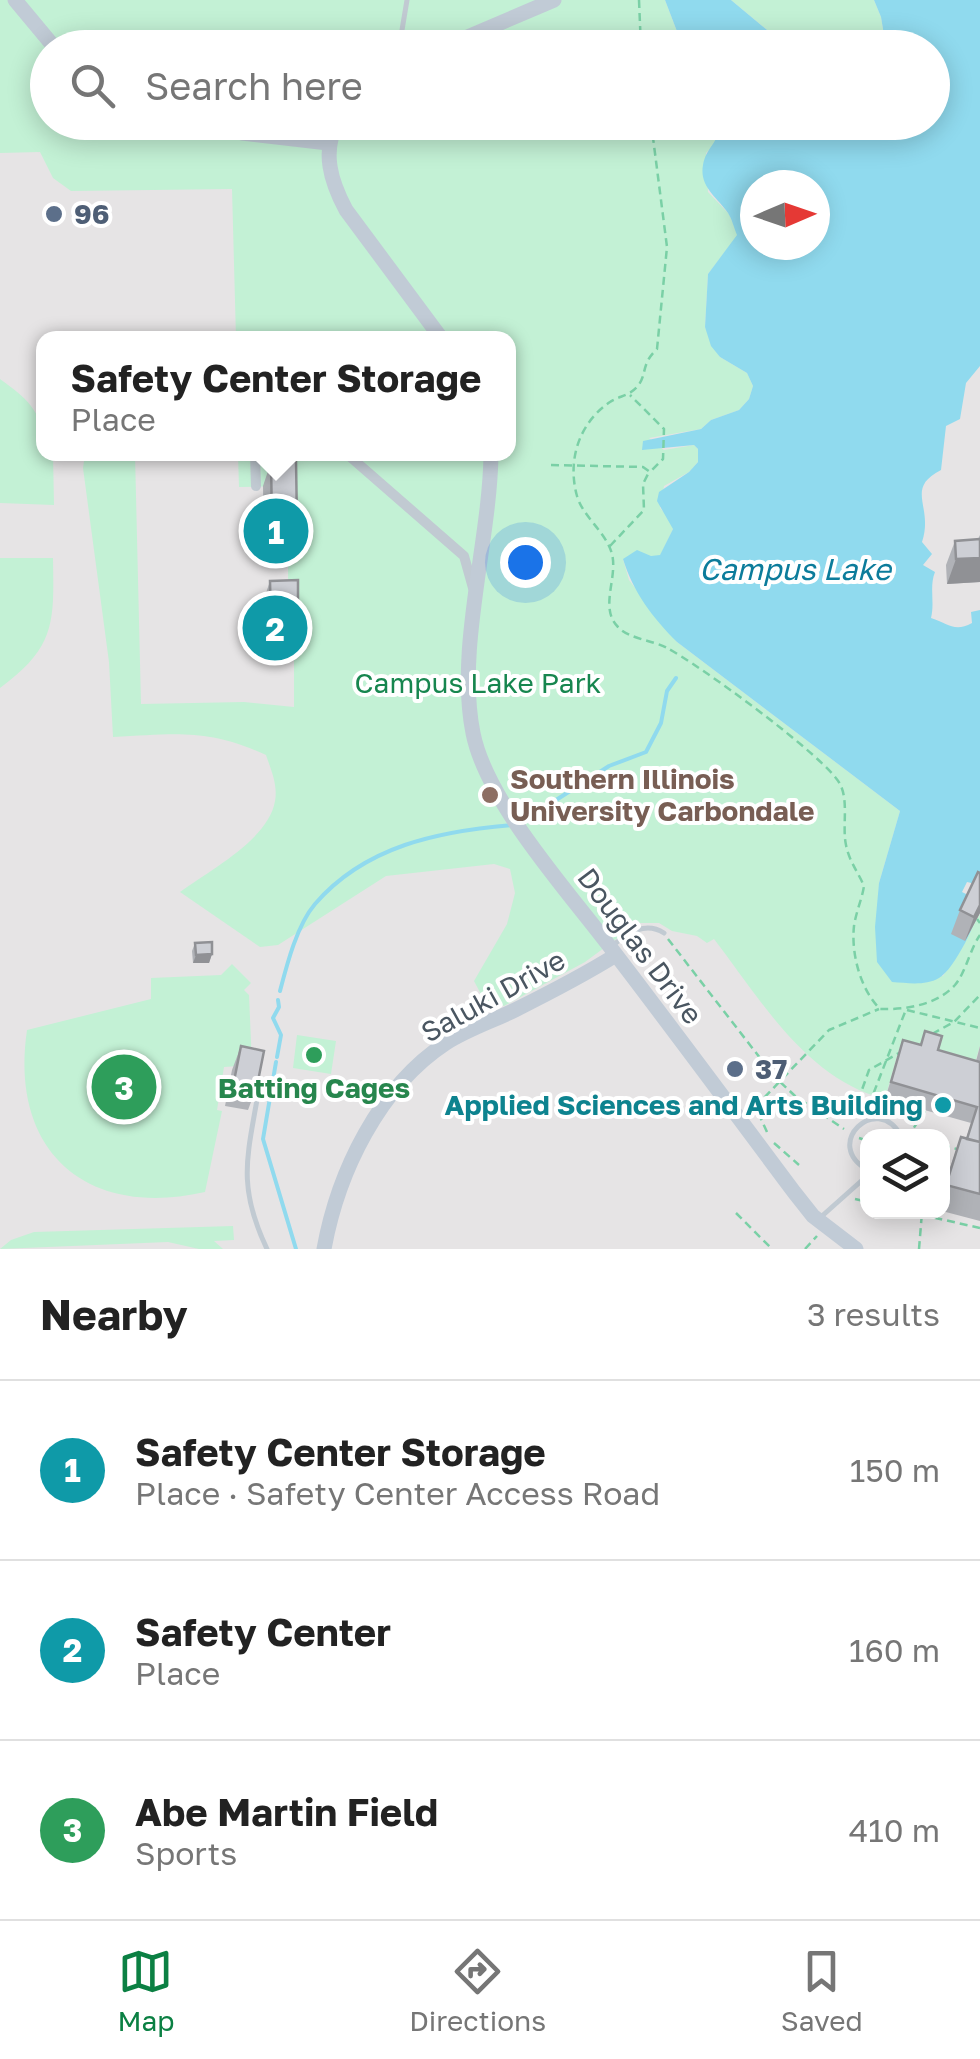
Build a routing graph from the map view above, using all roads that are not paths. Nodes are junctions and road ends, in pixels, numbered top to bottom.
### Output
1 (15, 0) edge
2 (407, 0) edge
3 (554, 0) edge
4 (41, 30) edge
5 (403, 30) edge
6 (484, 30) edge
7 (302, 140) edge
8 (329, 140) edge
9 (328, 143) junction
10 (436, 331) edge
11 (256, 461) edge
12 (355, 461) edge
13 (490, 461) edge
14 (256, 486) dead end
15 (476, 596) junction
16 (664, 934) road end
17 (613, 951) junction
18 (259, 1088) edge
19 (896, 1129) edge
20 (860, 1165) edge
21 (860, 1181) edge
22 (818, 1228) junction
23 (267, 1249) edge
24 (324, 1249) edge
25 (856, 1249) edge

1 - 4 street
2 - 5 lane
3 - 6 street
7 - 9 street
8 - 9 street
9 - 10 street
11 - 14 street
12 - 15 street
13 - 15 street, Douglas Drive
15 - 17 street, Douglas Drive
16 - 17 lane
17 - 22 street, Douglas Drive
17 - 24 street, Saluki Drive
18 - 23 lane
19 - 20 lane
21 - 22 lane
22 - 25 street, Douglas Drive

